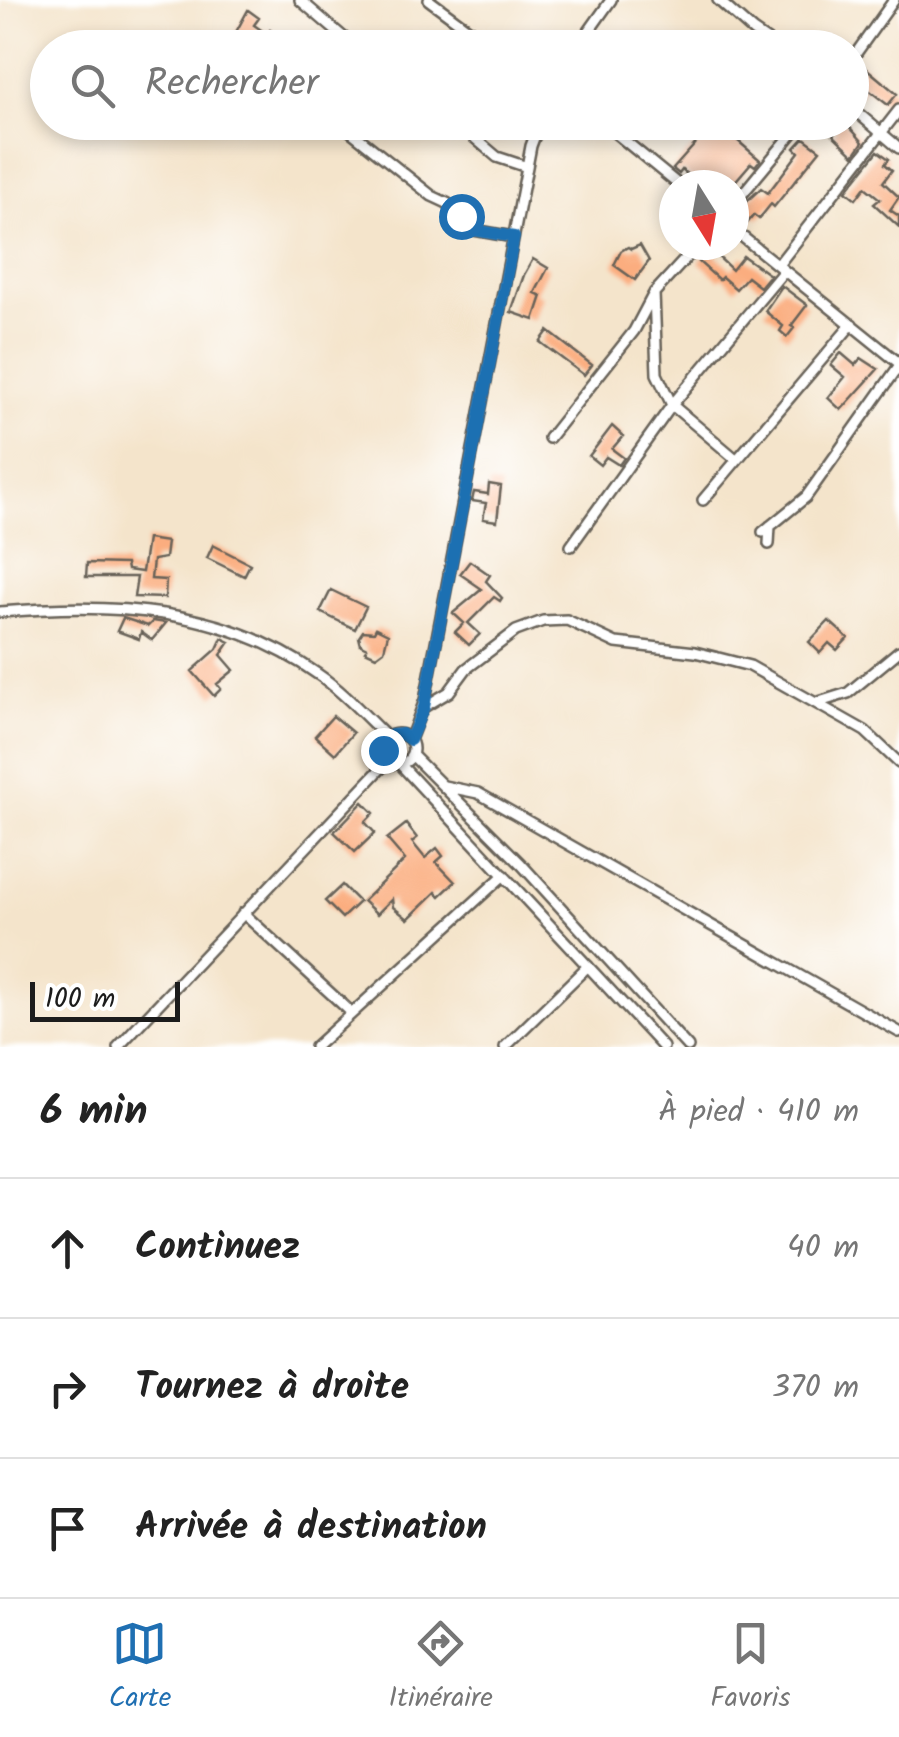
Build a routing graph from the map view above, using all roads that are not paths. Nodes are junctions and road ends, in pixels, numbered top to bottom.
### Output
1 (300, 0) edge
2 (429, 0) edge
3 (611, 0) edge
4 (718, 0) edge
5 (894, 0) edge
6 (335, 30) edge
7 (470, 30) edge
8 (590, 30) edge
9 (752, 30) edge
10 (869, 35) edge
11 (899, 110) edge
12 (869, 122) edge
13 (882, 132) junction
14 (362, 140) edge
15 (477, 140) edge
16 (535, 140) edge
17 (624, 140) edge
18 (787, 140) edge
19 (899, 148) edge
20 (527, 167) junction
21 (661, 170) edge
22 (749, 186) edge
23 (514, 237) junction
24 (749, 242) edge
25 (684, 260) edge
26 (780, 268) junction
27 (654, 293) junction
28 (852, 324) junction
29 (899, 364) edge
30 (672, 405) junction
31 (549, 438) dead end
32 (736, 460) junction
33 (703, 500) dead end
34 (770, 544) dead end
35 (571, 546) dead end
36 (0, 612) edge
37 (899, 650) edge
38 (816, 702) junction
39 (424, 707) junction
40 (388, 738) junction
41 (410, 740) junction
42 (412, 754) junction
43 (388, 760) junction
44 (899, 763) edge
45 (400, 764) junction
46 (444, 786) junction
47 (504, 875) junction
48 (243, 913) junction
49 (588, 966) junction
50 (352, 1013) junction
51 (899, 1032) edge
52 (118, 1047) edge
53 (315, 1047) edge
54 (505, 1047) edge
55 (663, 1047) edge
56 (688, 1047) edge

1 - 6 street
2 - 7 street
3 - 8 street
4 - 9 street
5 - 10 street
11 - 13 street
12 - 13 street
13 - 19 street
13 - 26 street
14 - 23 street
15 - 20 street
16 - 20 street
17 - 21 street
18 - 22 street
20 - 23 street
23 - 39 street
24 - 26 street
25 - 27 street
26 - 28 street
26 - 30 street
27 - 30 street
27 - 31 street
28 - 29 street
28 - 32 street
29 - 34 street
30 - 32 street
30 - 35 street
32 - 33 street
36 - 40 street
37 - 38 street
38 - 39 street
38 - 44 street
39 - 41 street
40 - 41 street
40 - 43 street
41 - 42 street
42 - 45 street
42 - 46 street
43 - 45 street
43 - 48 street
45 - 47 street
46 - 51 street
46 - 56 street
47 - 49 street
47 - 50 street
48 - 50 street
48 - 52 street
49 - 54 street
49 - 55 street
50 - 53 street

